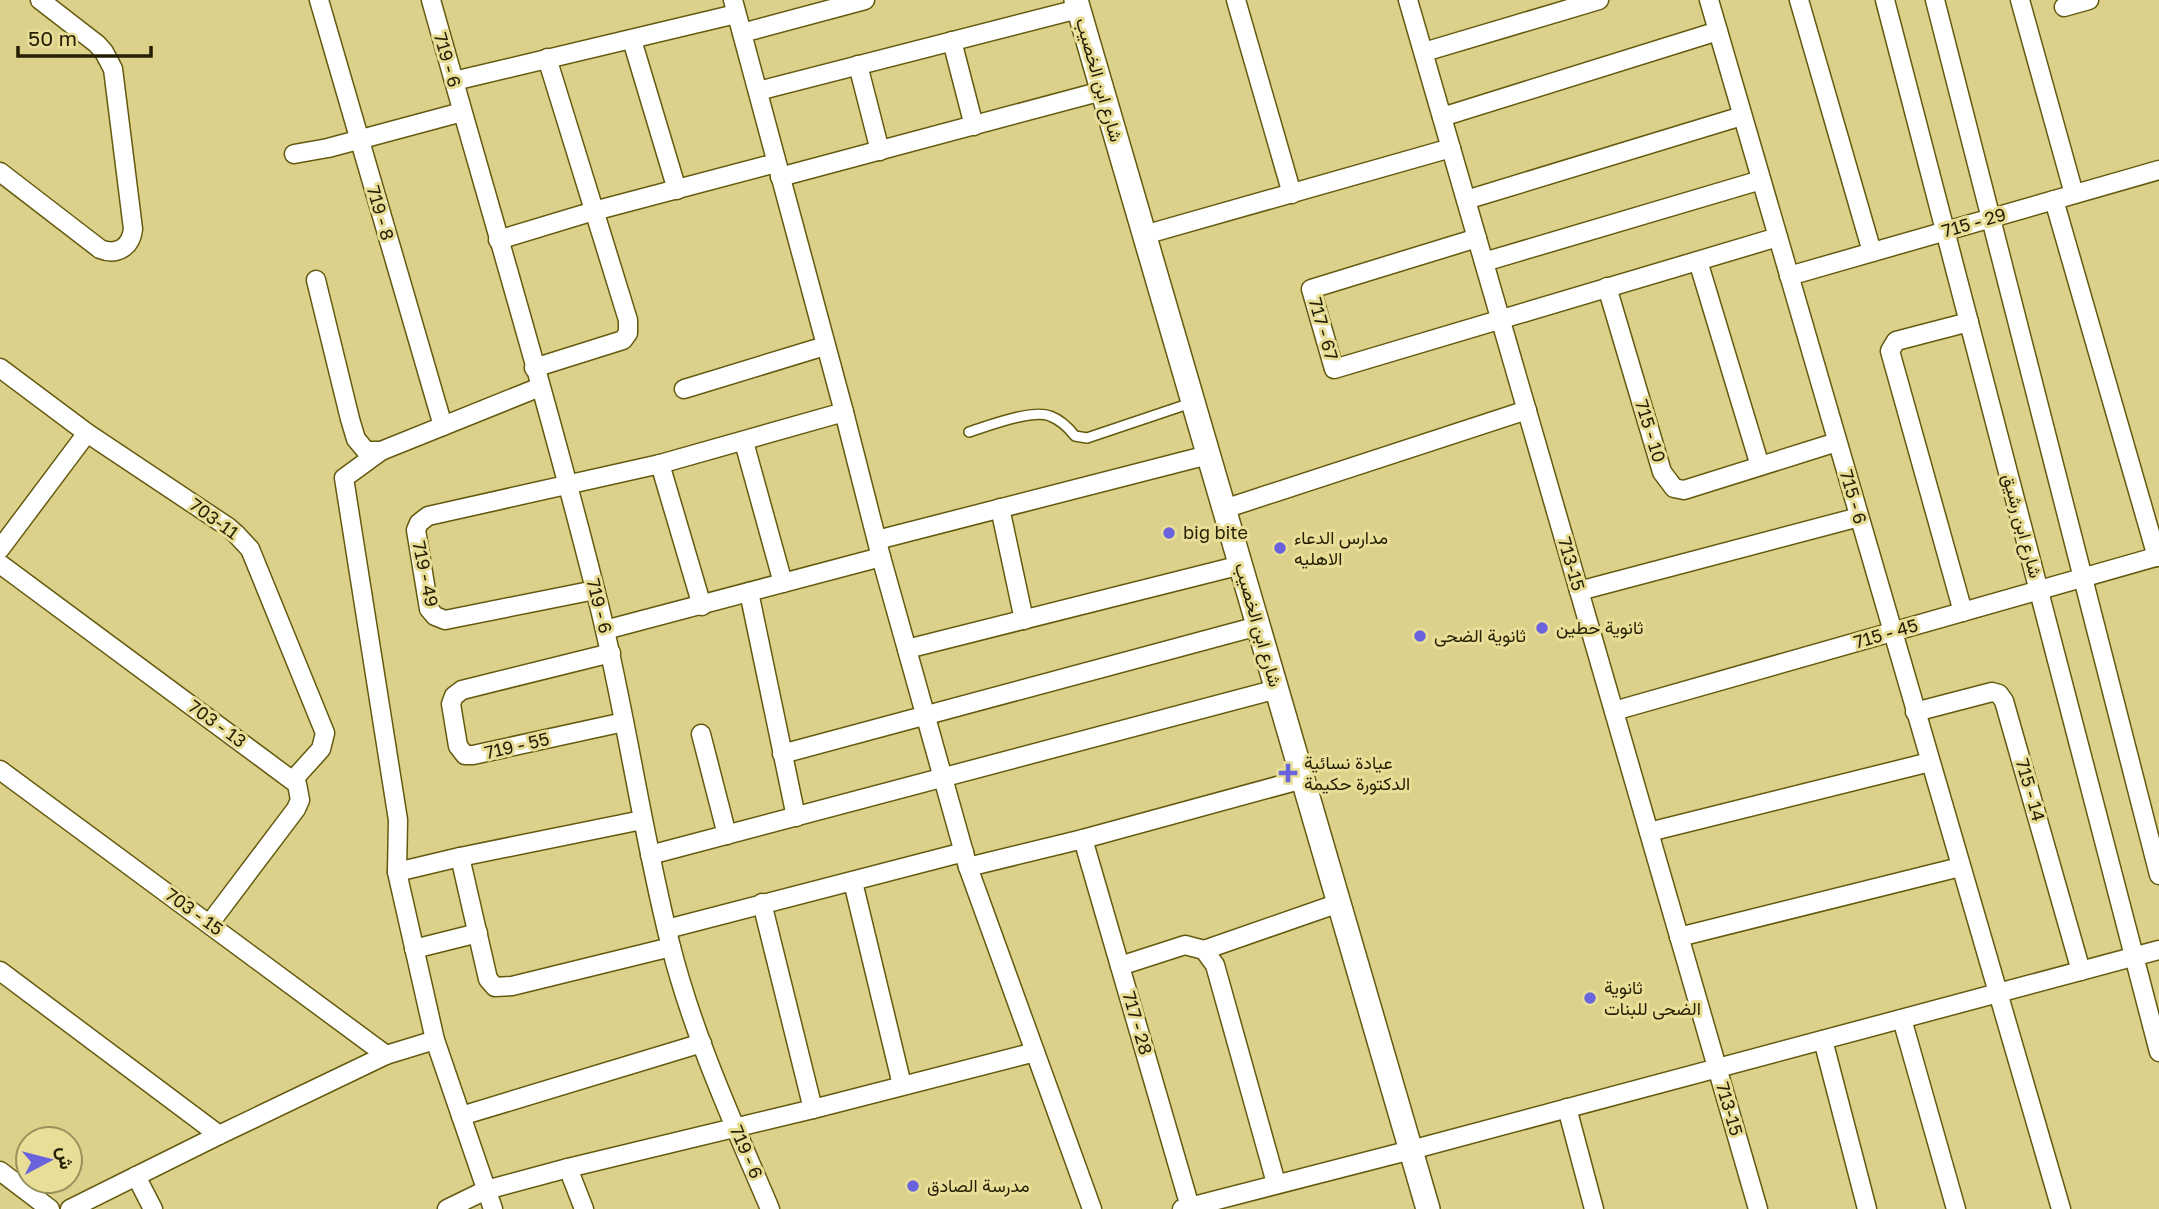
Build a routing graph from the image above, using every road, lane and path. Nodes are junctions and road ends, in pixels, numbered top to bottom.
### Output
1 (40, 0) edge
2 (319, 0) edge
3 (431, 0) edge
4 (865, 0) edge
5 (1236, 0) edge
6 (1408, 0) edge
7 (1599, 0) edge
8 (1709, 0) edge
9 (1799, 0) edge
10 (1885, 0) edge
11 (1935, 0) edge
12 (2020, 0) edge
13 (2089, 0) edge
14 (1077, 5) edge
15 (734, 7) edge
16 (2064, 7) dead end
17 (1718, 32) junction
18 (742, 33) junction
19 (632, 40) junction
20 (952, 41) junction
21 (1424, 52) junction
22 (547, 58) junction
23 (858, 65) junction
24 (454, 82) junction
25 (758, 91) junction
26 (1102, 91) junction
27 (462, 112) junction
28 (1742, 116) junction
29 (1442, 117) junction
30 (974, 126) junction
31 (359, 139) junction
32 (1451, 148) junction
33 (880, 151) junction
34 (294, 154) dead end
35 (778, 170) junction
36 (2159, 170) edge
37 (0, 172) edge
38 (1761, 180) junction
39 (677, 190) junction
40 (1292, 194) junction
41 (2074, 194) junction
42 (1466, 200) junction
43 (2054, 200) junction
44 (594, 211) junction
45 (1991, 218) junction
46 (1945, 231) junction
47 (1144, 235) junction
48 (1778, 237) junction
49 (1477, 238) junction
50 (498, 240) junction
51 (1872, 252) junction
52 (1698, 261) junction
53 (1484, 262) junction
54 (1788, 275) junction
55 (316, 280) dead end
56 (1607, 287) junction
57 (1500, 318) junction
58 (1969, 322) junction
59 (825, 346) junction
60 (0, 368) edge
61 (534, 368) junction
62 (540, 387) junction
63 (684, 388) dead end
64 (1193, 402) junction
65 (1527, 410) junction
66 (844, 412) junction
67 (443, 426) junction
68 (969, 432) dead end
69 (87, 433) junction
70 (744, 442) junction
71 (1837, 442) junction
72 (381, 451) junction
73 (1208, 455) junction
74 (660, 464) junction
75 (1760, 466) junction
76 (568, 486) junction
77 (1000, 508) junction
78 (1224, 509) junction
79 (1859, 517) junction
80 (879, 548) junction
81 (0, 549) edge
82 (2158, 557) edge
83 (0, 564) edge
84 (1241, 565) junction
85 (2083, 578) junction
86 (783, 583) junction
87 (595, 590) junction
88 (2039, 590) junction
89 (1579, 591) junction
90 (749, 592) junction
91 (702, 606) junction
92 (1963, 612) junction
93 (1024, 620) junction
94 (1258, 626) junction
95 (605, 630) junction
96 (1892, 632) junction
97 (907, 649) junction
98 (611, 653) junction
99 (1277, 689) junction
100 (1614, 711) junction
101 (1915, 712) junction
102 (926, 713) junction
103 (624, 722) junction
104 (701, 734) dead end
105 (782, 754) junction
106 (1930, 762) junction
107 (0, 770) edge
108 (943, 779) junction
109 (1303, 779) junction
110 (293, 780) junction
111 (796, 817) junction
112 (642, 820) junction
113 (1649, 832) junction
114 (727, 835) junction
115 (1083, 839) junction
116 (650, 855) junction
117 (460, 857) junction
118 (966, 860) junction
119 (1960, 867) junction
120 (397, 872) junction
121 (2159, 875) edge
122 (853, 882) junction
123 (1339, 903) junction
124 (762, 904) junction
125 (210, 923) junction
126 (667, 929) junction
127 (478, 933) junction
128 (1679, 937) junction
129 (671, 947) junction
130 (414, 949) junction
131 (1204, 950) junction
132 (2159, 950) edge
133 (2134, 957) junction
134 (1120, 966) junction
135 (0, 971) edge
136 (2081, 971) junction
137 (1997, 994) junction
138 (1902, 1019) junction
139 (435, 1040) junction
140 (1823, 1040) junction
141 (702, 1043) junction
142 (1035, 1052) junction
143 (2159, 1052) edge
144 (386, 1055) junction
145 (1717, 1068) junction
146 (902, 1085) junction
147 (1567, 1108) junction
148 (813, 1110) junction
149 (461, 1116) junction
150 (735, 1127) junction
151 (219, 1135) junction
152 (1411, 1150) junction
153 (568, 1168) junction
154 (0, 1171) edge
155 (136, 1176) junction
156 (1276, 1183) junction
157 (486, 1190) junction
158 (1186, 1208) edge
159 (50, 1209) edge
160 (70, 1209) edge
161 (153, 1209) edge
162 (447, 1209) edge
163 (493, 1209) edge
164 (584, 1209) edge
165 (770, 1209) edge
166 (1092, 1209) edge
167 (1428, 1209) edge
168 (1594, 1209) edge
169 (1758, 1209) edge
170 (1867, 1209) edge
171 (1956, 1209) edge
172 (2061, 1209) edge

1 - 37 street
2 - 31 street, 719 - 8
3 - 24 street, 719 - 6
4 - 18 street
5 - 40 street
6 - 21 street, 713-15
7 - 21 street
8 - 17 street, 715 - 6
9 - 51 street
10 - 46 street, شارع ابن رشيق
11 - 45 street
12 - 41 street
13 - 16 street
14 - 20 street
14 - 26 street, شارع ابن الخصيب
15 - 18 street
15 - 19 street
17 - 28 street, 715 - 6
17 - 29 street
18 - 25 street
19 - 22 street
19 - 39 street
20 - 23 street
20 - 30 street
21 - 29 street, 713-15
22 - 24 street
22 - 44 street
23 - 25 street
23 - 33 street
24 - 27 street, 719 - 6
25 - 35 street
26 - 30 street
26 - 47 street, شارع ابن الخصيب
27 - 31 street
27 - 50 street, 719 - 6
28 - 38 street, 715 - 6
28 - 42 street
29 - 32 street, 713-15
30 - 33 street
31 - 34 street
31 - 67 street, 719 - 8
32 - 40 street
32 - 42 street, 713-15
33 - 35 street
35 - 39 street
35 - 59 street
36 - 41 street, 715 - 29
38 - 48 street, 715 - 6
38 - 53 street
39 - 44 street
40 - 47 street
41 - 43 street, 715 - 29
42 - 49 street, 713-15
43 - 45 street, 715 - 29
43 - 82 street
44 - 50 street
44 - 61 street
45 - 46 street, 715 - 29
45 - 85 street
46 - 51 street, 715 - 29
46 - 58 street, شارع ابن رشيق
47 - 64 street, شارع ابن الخصيب
48 - 52 street
48 - 54 street, 715 - 6
49 - 53 street, 713-15
49 - 57 street, 717 - 67
50 - 61 street, 719 - 6
51 - 54 street, 715 - 29
52 - 56 street
52 - 75 street
53 - 57 street, 713-15
54 - 71 street, 715 - 6
55 - 72 street
56 - 57 street
56 - 75 street, 715 - 10
57 - 65 street, 713-15
58 - 88 street, شارع ابن رشيق
58 - 92 street
59 - 63 street
59 - 66 street
60 - 69 street, 703-11
61 - 62 street, 719 - 6
62 - 67 street
62 - 76 street, 719 - 6
64 - 68 lane
64 - 73 street, شارع ابن الخصيب
65 - 78 street
65 - 89 street, 713-15
66 - 70 street
66 - 80 street
67 - 72 street
69 - 81 street
69 - 110 street, 703-11
70 - 74 street
70 - 86 street
71 - 75 street, 715 - 10
71 - 79 street, 715 - 6
72 - 120 street
73 - 77 street
73 - 78 street, شارع ابن الخصيب
74 - 76 street
74 - 91 street
76 - 87 street, 719 - 6
76 - 87 street, 719 - 49
77 - 80 street
77 - 93 street
78 - 84 street, شارع ابن الخصيب
79 - 89 street
79 - 96 street, 715 - 6
80 - 86 street
80 - 97 street
82 - 85 street, 715 - 45
83 - 110 street, 703 - 13
84 - 93 street
84 - 94 street, شارع ابن الخصيب
85 - 88 street, 715 - 45
85 - 121 street
86 - 90 street
87 - 95 street, 719 - 6
88 - 92 street, 715 - 45
88 - 133 street, شارع ابن رشيق
89 - 100 street, 713-15
90 - 91 street
90 - 105 street
91 - 95 street
92 - 96 street, 715 - 45
93 - 97 street
94 - 99 street, شارع ابن الخصيب
94 - 102 street
95 - 98 street, 719 - 6
96 - 100 street, 715 - 45
96 - 101 street, 715 - 6
97 - 102 street
98 - 103 street, 719 - 6
98 - 103 street, 719 - 55
99 - 108 street
99 - 109 street, شارع ابن الخصيب
100 - 113 street, 713-15
101 - 106 street, 715 - 6
101 - 136 street, 715 - 14
102 - 105 street
102 - 108 street
103 - 112 street, 719 - 6
104 - 114 street
105 - 111 street
106 - 113 street
106 - 119 street, 715 - 6
107 - 125 street, 703 - 15
108 - 111 street
108 - 118 street
109 - 115 street
109 - 123 street, شارع ابن الخصيب
110 - 125 street
111 - 114 street
112 - 116 street, 719 - 6
112 - 117 street
113 - 128 street, 713-15
114 - 116 street
115 - 118 street
115 - 134 street, 717 - 28
116 - 126 street, 719 - 6
117 - 120 street
117 - 127 street
118 - 122 street
118 - 142 street
119 - 128 street
119 - 137 street, 715 - 6
120 - 130 street
122 - 124 street
122 - 146 street
123 - 131 street
123 - 152 street, شارع ابن الخصيب
124 - 126 street
124 - 148 street
125 - 144 street, 703 - 15
126 - 129 street, 719 - 6
127 - 129 street
127 - 130 street
128 - 145 street, 713-15
129 - 141 street, 719 - 6
130 - 139 street
131 - 134 street
131 - 156 street
132 - 133 street
133 - 136 street
133 - 143 street, شارع ابن رشيق
134 - 158 street, 717 - 28
135 - 151 street
136 - 137 street
137 - 138 street
137 - 172 street, 715 - 6
138 - 140 street
138 - 171 street
139 - 144 street
139 - 149 street
140 - 145 street
140 - 170 street
141 - 149 street
141 - 150 street, 719 - 6
142 - 146 street
142 - 166 street
144 - 151 street
145 - 147 street
145 - 169 street, 713-15
146 - 148 street
147 - 152 street
147 - 168 street
148 - 150 street
149 - 157 street
150 - 153 street
150 - 165 street, 719 - 6
151 - 155 street
152 - 156 street
152 - 167 street, شارع ابن الخصيب
153 - 157 street
153 - 164 street
154 - 159 street
155 - 160 street
155 - 161 street
156 - 158 street
157 - 162 street
157 - 163 street

